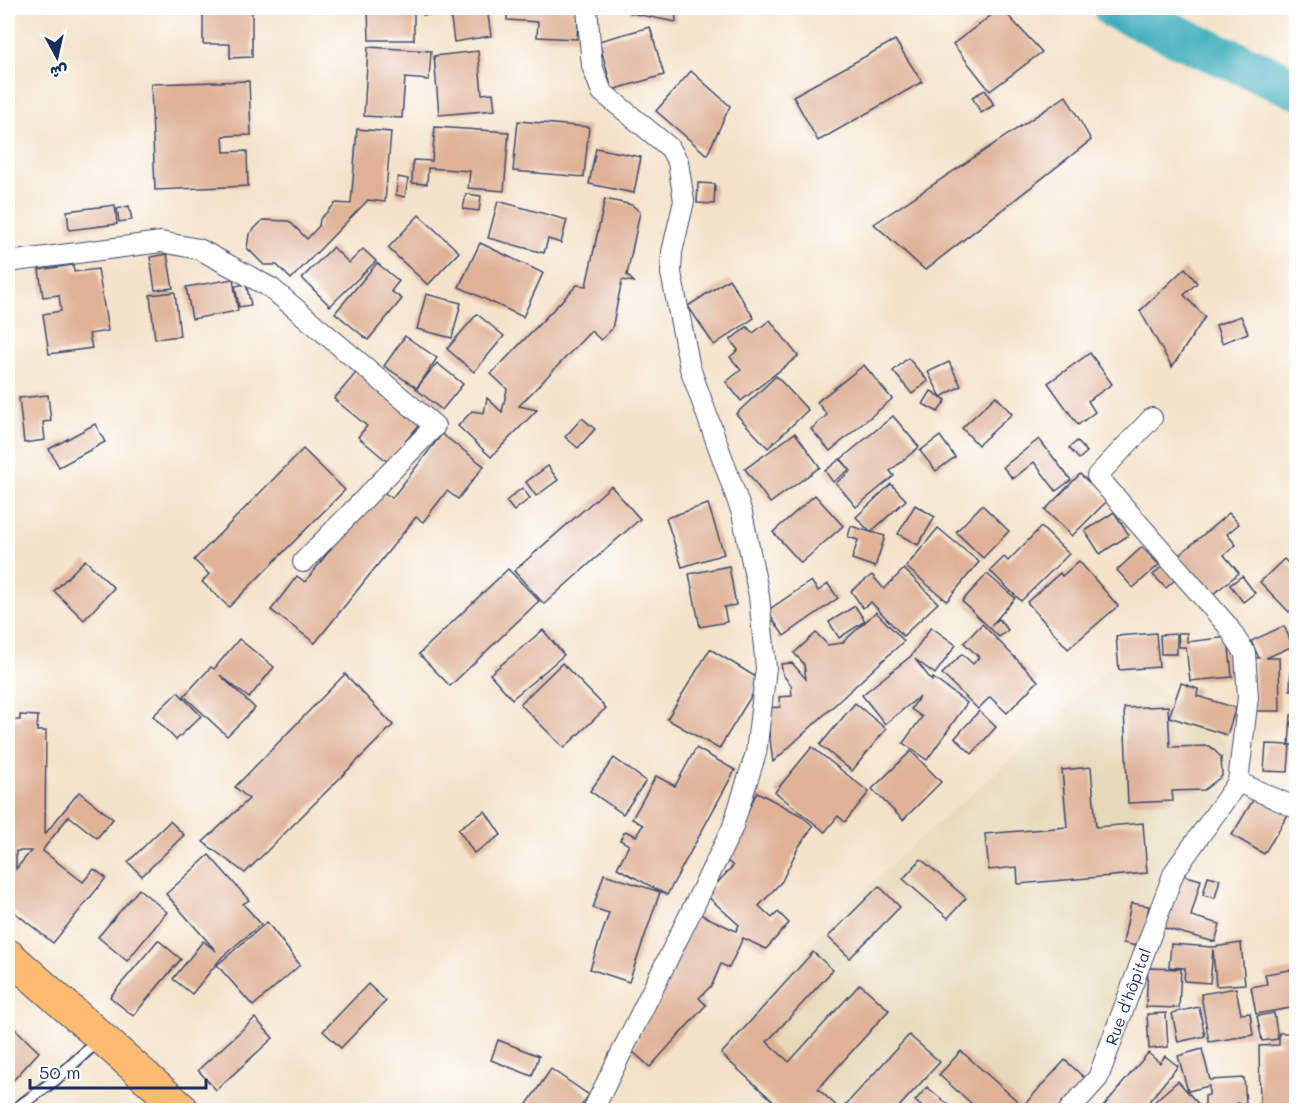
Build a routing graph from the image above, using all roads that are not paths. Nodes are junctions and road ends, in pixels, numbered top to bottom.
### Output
1 (587, 8) edge
2 (8, 262) edge
3 (1152, 417) dead end
4 (303, 562) dead end
5 (1238, 782) junction
6 (1296, 808) edge
7 (8, 955) edge
8 (102, 1037) junction
9 (14, 1110) edge
10 (183, 1110) edge
11 (593, 1110) edge
12 (1069, 1110) edge

1 - 11 street
2 - 4 street
3 - 5 street
5 - 6 street
5 - 12 street, Rue d'hôpital
7 - 8 main road
8 - 9 lane
8 - 10 main road

